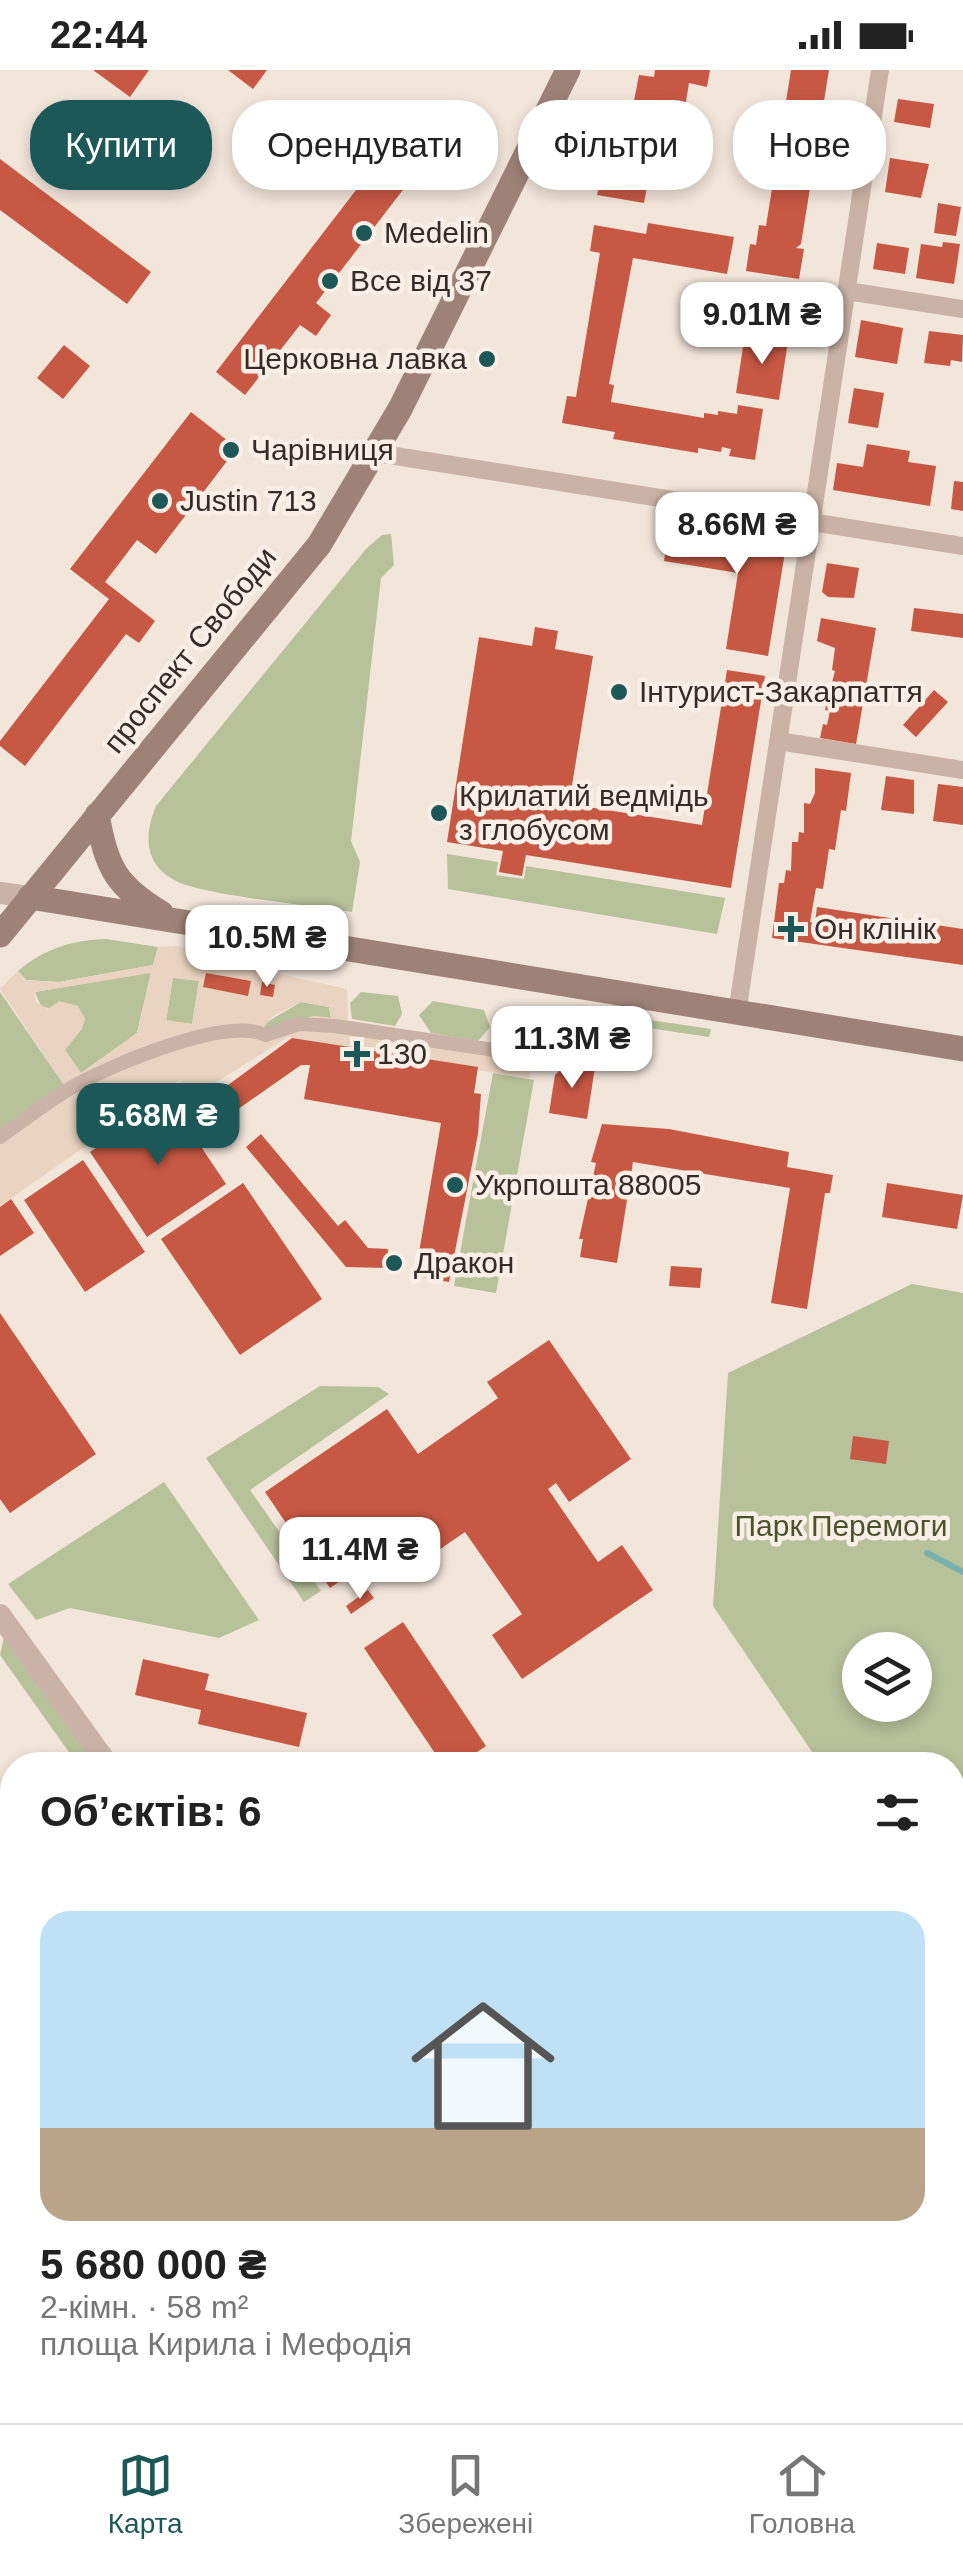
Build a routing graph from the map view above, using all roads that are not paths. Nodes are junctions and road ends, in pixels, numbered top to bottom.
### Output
1 (568, 70) edge
2 (880, 70) edge
3 (847, 291) junction
4 (963, 309) edge
5 (376, 453) junction
6 (811, 522) junction
7 (963, 546) edge
8 (778, 741) junction
9 (963, 770) edge
10 (96, 815) junction
11 (0, 893) edge
12 (30, 897) junction
13 (174, 921) junction
14 (0, 935) edge
15 (736, 1012) junction
16 (963, 1049) edge
17 (539, 1053) dead end
18 (0, 1137) edge
19 (0, 1615) edge
20 (99, 1752) edge

1 - 5 main road, проспект Свободи
2 - 3 street
3 - 4 street
3 - 6 street
5 - 6 street
5 - 10 main road, проспект Свободи
6 - 7 street
6 - 8 street
8 - 9 street
8 - 15 street
10 - 12 main road, проспект Свободи
10 - 13 main road
11 - 12 street
12 - 13 main road
12 - 14 main road, проспект Свободи
13 - 15 main road
15 - 16 main road
17 - 18 street
19 - 20 street

